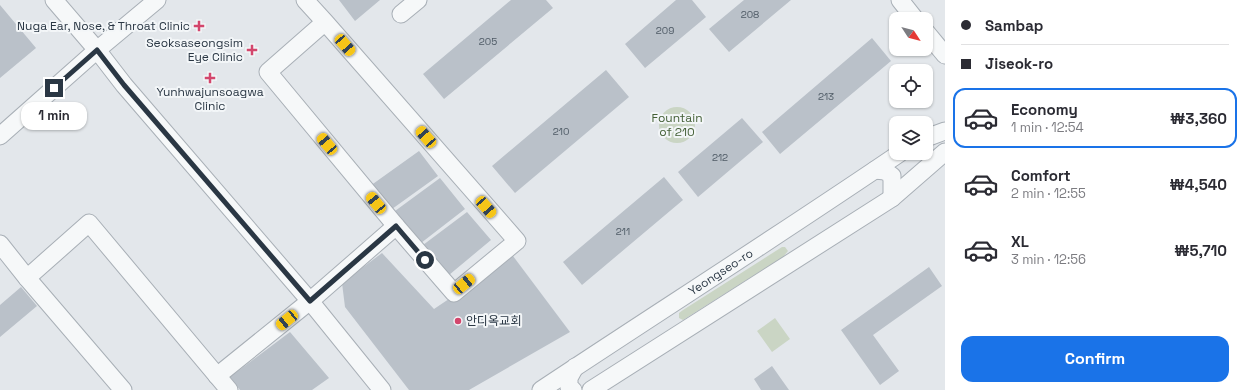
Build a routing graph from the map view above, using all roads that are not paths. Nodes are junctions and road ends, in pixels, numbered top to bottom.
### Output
1 (54, 0) edge
2 (157, 0) edge
3 (305, 0) edge
4 (418, 0) edge
5 (900, 0) edge
6 (909, 12) edge
7 (401, 14) dead end
8 (325, 22) junction
9 (933, 40) edge
10 (97, 50) junction
11 (945, 55) edge
12 (945, 130) edge
13 (933, 135) edge
14 (0, 136) edge
15 (945, 152) edge
16 (890, 160) edge
17 (875, 170) junction
18 (892, 198) junction
19 (396, 226) junction
20 (0, 244) edge
21 (27, 278) junction
22 (310, 301) junction
23 (574, 367) junction
24 (217, 376) junction
25 (123, 390) edge
26 (229, 390) edge
27 (382, 390) edge
28 (540, 390) edge
29 (574, 390) edge
30 (591, 390) edge

1 - 10 street
2 - 10 street
3 - 8 street
4 - 7 street
5 - 6 street
8 - 19 street
8 - 19 street
9 - 11 street
10 - 14 street
10 - 22 street
12 - 13 street
15 - 18 street
16 - 17 street, Yeongseo-ro
17 - 18 street
17 - 23 street, Yeongseo-ro
18 - 30 street
19 - 22 street
20 - 21 street
21 - 24 street
21 - 25 street
22 - 24 street
22 - 27 street
23 - 28 street, Yeongseo-ro
23 - 29 street
24 - 26 street

